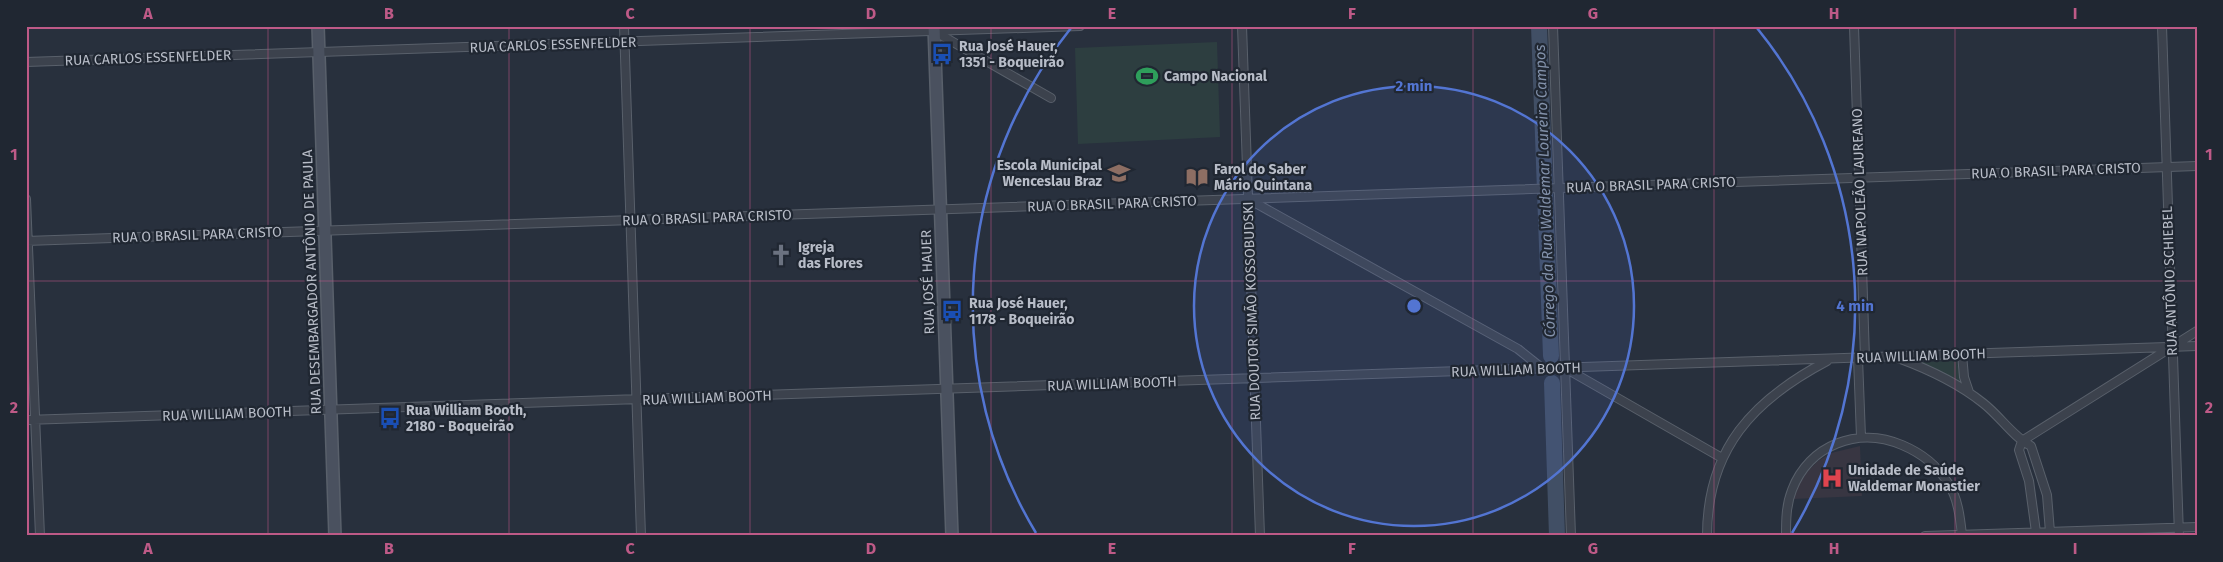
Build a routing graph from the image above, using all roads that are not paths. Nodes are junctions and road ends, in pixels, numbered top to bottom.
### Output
1 (318, 26) edge
2 (624, 26) edge
3 (1080, 26) edge
4 (1242, 26) edge
5 (1554, 26) edge
6 (1854, 26) edge
7 (2162, 26) edge
8 (931, 28) edge
9 (625, 42) junction
10 (319, 52) junction
11 (26, 62) edge
12 (1051, 98) dead end
13 (2197, 166) edge
14 (2166, 167) junction
15 (1859, 178) junction
16 (1559, 188) junction
17 (26, 199) edge
18 (1248, 199) junction
19 (940, 210) junction
20 (630, 220) junction
21 (325, 231) junction
22 (27, 241) edge
23 (2197, 331) edge
24 (2172, 346) junction
25 (2197, 346) edge
26 (1962, 354) junction
27 (1894, 357) junction
28 (1862, 358) junction
29 (1830, 359) junction
30 (1565, 368) junction
31 (1543, 369) junction
32 (1254, 379) junction
33 (947, 390) junction
34 (1969, 392) junction
35 (636, 400) junction
36 (331, 410) junction
37 (26, 420) edge
38 (35, 420) junction
39 (1861, 437) junction
40 (2022, 441) junction
41 (1722, 458) junction
42 (2042, 477) junction
43 (2029, 481) junction
44 (2197, 527) edge
45 (2036, 532) junction
46 (2050, 532) junction
47 (2178, 532) edge
48 (1962, 535) edge
49 (40, 536) edge
50 (335, 536) edge
51 (640, 536) edge
52 (952, 536) edge
53 (1260, 536) edge
54 (1571, 536) edge
55 (1707, 536) edge
56 (1786, 536) edge
57 (1926, 536) edge

1 - 10 main road, RUA DESEMBARGADOR ANTÔNIO DE PAULA
2 - 9 street
3 - 8 street, RUA CARLOS ESSENFELDER
4 - 18 street, RUA DOUTOR SIMÃO KOSSOBUDSKI
5 - 16 street
6 - 15 street, RUA NAPOLEÃO LAUREANO
7 - 14 street, RUA ANTÔNIO SCHIEBEL
8 - 9 street, RUA CARLOS ESSENFELDER
8 - 12 street
8 - 19 main road, RUA JOSÉ HAUER
9 - 10 street, RUA CARLOS ESSENFELDER
9 - 20 street
10 - 11 street, RUA CARLOS ESSENFELDER
10 - 21 main road, RUA DESEMBARGADOR ANTÔNIO DE PAULA
13 - 14 street, RUA O BRASIL PARA CRISTO
14 - 15 street, RUA O BRASIL PARA CRISTO
14 - 24 street, RUA ANTÔNIO SCHIEBEL
15 - 16 street, RUA O BRASIL PARA CRISTO
15 - 28 street, RUA NAPOLEÃO LAUREANO
16 - 18 street, RUA O BRASIL PARA CRISTO
16 - 30 street
17 - 22 street
18 - 19 street, RUA O BRASIL PARA CRISTO
18 - 31 street
18 - 32 street, RUA DOUTOR SIMÃO KOSSOBUDSKI
19 - 20 street, RUA O BRASIL PARA CRISTO
19 - 33 main road, RUA JOSÉ HAUER
20 - 21 street, RUA O BRASIL PARA CRISTO
20 - 35 street
21 - 22 street, RUA O BRASIL PARA CRISTO
21 - 36 main road, RUA DESEMBARGADOR ANTÔNIO DE PAULA
22 - 38 street
23 - 24 street
24 - 25 street, RUA WILLIAM BOOTH
24 - 26 street, RUA WILLIAM BOOTH
24 - 40 street
24 - 47 street, RUA ANTÔNIO SCHIEBEL
26 - 27 street, RUA WILLIAM BOOTH
26 - 34 street
27 - 28 street, RUA WILLIAM BOOTH
27 - 34 street
28 - 29 street, RUA WILLIAM BOOTH
28 - 39 street, RUA NAPOLEÃO LAUREANO
29 - 30 street, RUA WILLIAM BOOTH
29 - 41 street
30 - 31 street, RUA WILLIAM BOOTH
30 - 41 street
30 - 54 street
31 - 32 street, RUA WILLIAM BOOTH
32 - 33 street, RUA WILLIAM BOOTH
32 - 53 street, RUA DOUTOR SIMÃO KOSSOBUDSKI
33 - 35 street, RUA WILLIAM BOOTH
33 - 52 main road, RUA JOSÉ HAUER
34 - 40 street
35 - 36 street, RUA WILLIAM BOOTH
35 - 51 street
36 - 38 street, RUA WILLIAM BOOTH
36 - 50 main road, RUA DESEMBARGADOR ANTÔNIO DE PAULA
37 - 38 street, RUA WILLIAM BOOTH
38 - 49 street
39 - 48 street
39 - 56 street
40 - 42 street
40 - 43 street
41 - 55 street
42 - 43 street
42 - 46 street
43 - 45 street
44 - 47 street
45 - 46 street
45 - 48 street
46 - 47 street
48 - 57 street

